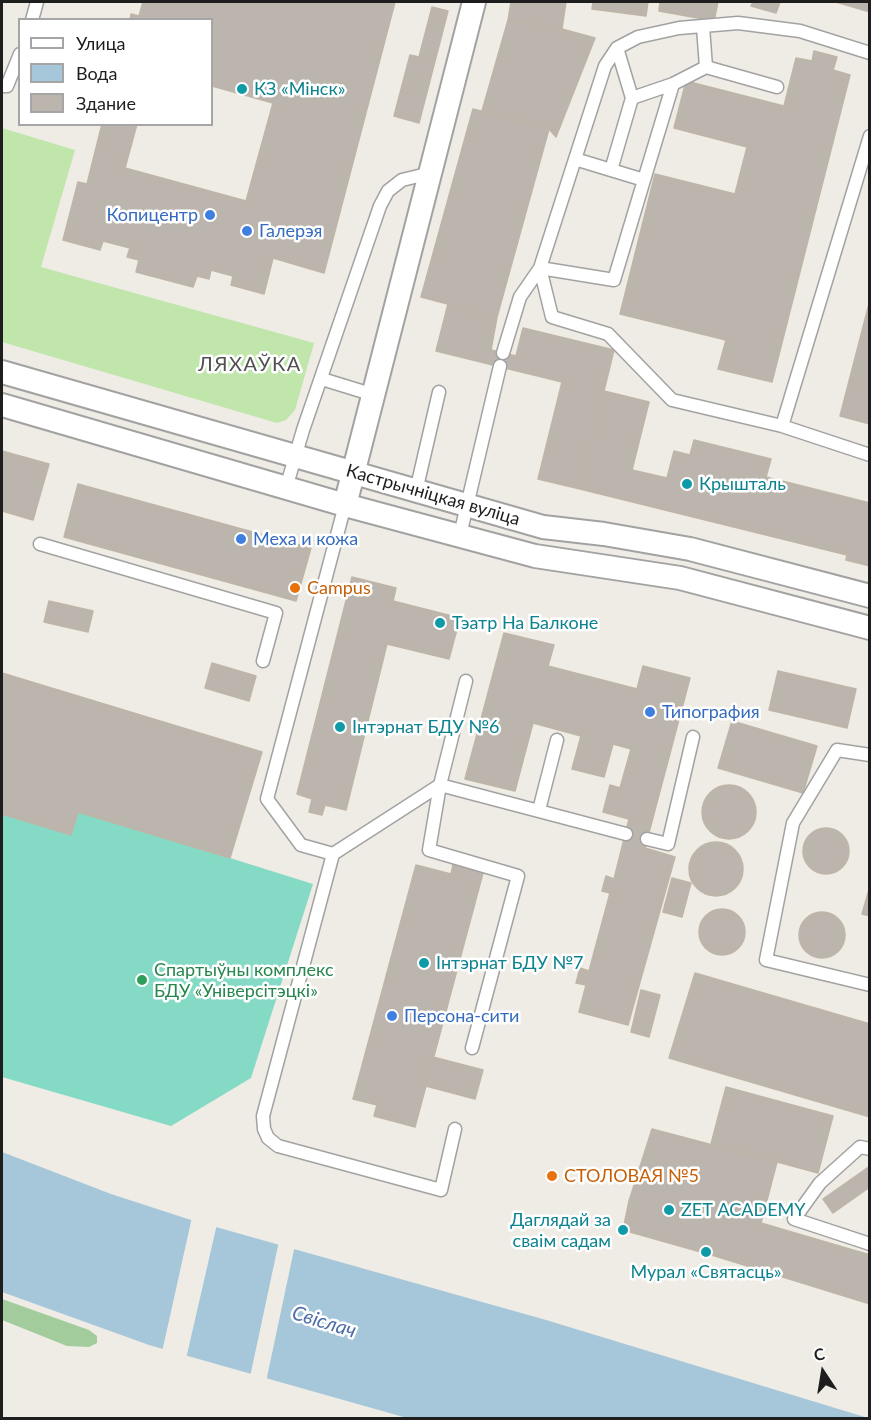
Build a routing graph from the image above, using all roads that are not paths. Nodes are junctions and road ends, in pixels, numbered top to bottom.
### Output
1 (37, 2) edge
2 (474, 2) edge
3 (33, 18) edge
4 (703, 27) junction
5 (616, 48) junction
6 (870, 53) edge
7 (18, 59) edge
8 (706, 67) junction
9 (673, 84) junction
10 (2, 86) edge
11 (777, 87) dead end
12 (632, 98) junction
13 (870, 136) edge
14 (575, 159) junction
15 (611, 170) junction
16 (431, 173) junction
17 (644, 180) junction
18 (540, 268) junction
19 (503, 353) dead end
20 (500, 366) dead end
21 (2, 372) edge
22 (322, 379) junction
23 (439, 392) dead end
24 (374, 395) junction
25 (2, 405) edge
26 (782, 426) junction
27 (870, 455) edge
28 (295, 457) junction
29 (354, 473) junction
30 (286, 488) junction
31 (416, 491) junction
32 (467, 504) junction
33 (345, 505) junction
34 (460, 536) junction
35 (40, 544) dead end
36 (870, 596) edge
37 (870, 628) edge
38 (263, 661) dead end
39 (466, 681) dead end
40 (693, 736) dead end
41 (557, 740) dead end
42 (870, 755) edge
43 (440, 785) junction
44 (538, 810) junction
45 (626, 834) dead end
46 (647, 839) dead end
47 (333, 854) junction
48 (870, 985) edge
49 (472, 1048) dead end
50 (454, 1128) dead end
51 (870, 1149) edge
52 (869, 1241) edge

1 - 3 lane
2 - 16 street
4 - 5 lane
4 - 6 lane
4 - 8 lane
5 - 12 lane
5 - 14 lane
7 - 10 lane
8 - 9 lane
8 - 11 lane
9 - 12 lane
9 - 17 lane
12 - 15 lane
13 - 26 lane
14 - 15 lane
14 - 18 lane
15 - 17 lane
16 - 22 lane
16 - 24 street
17 - 18 lane
18 - 19 lane
18 - 26 lane
20 - 32 lane
21 - 28 street, Кастрычніцкая вуліца
22 - 24 lane
22 - 28 lane
23 - 31 lane
24 - 29 street
25 - 30 street, Кастрычніцкая вуліца
26 - 27 lane
28 - 29 street, Кастрычніцкая вуліца
28 - 30 lane
29 - 31 street, Кастрычніцкая вуліца
29 - 33 street
30 - 33 street, Кастрычніцкая вуліца
31 - 32 street, Кастрычніцкая вуліца
32 - 34 lane
32 - 36 street, Кастрычніцкая вуліца
33 - 34 street, Кастрычніцкая вуліца
33 - 47 lane
34 - 37 street, Кастрычніцкая вуліца
35 - 38 lane
39 - 43 lane
40 - 46 lane
41 - 44 lane
42 - 48 lane
43 - 44 lane
43 - 47 lane
43 - 49 lane
44 - 45 lane
47 - 50 lane
51 - 52 lane

